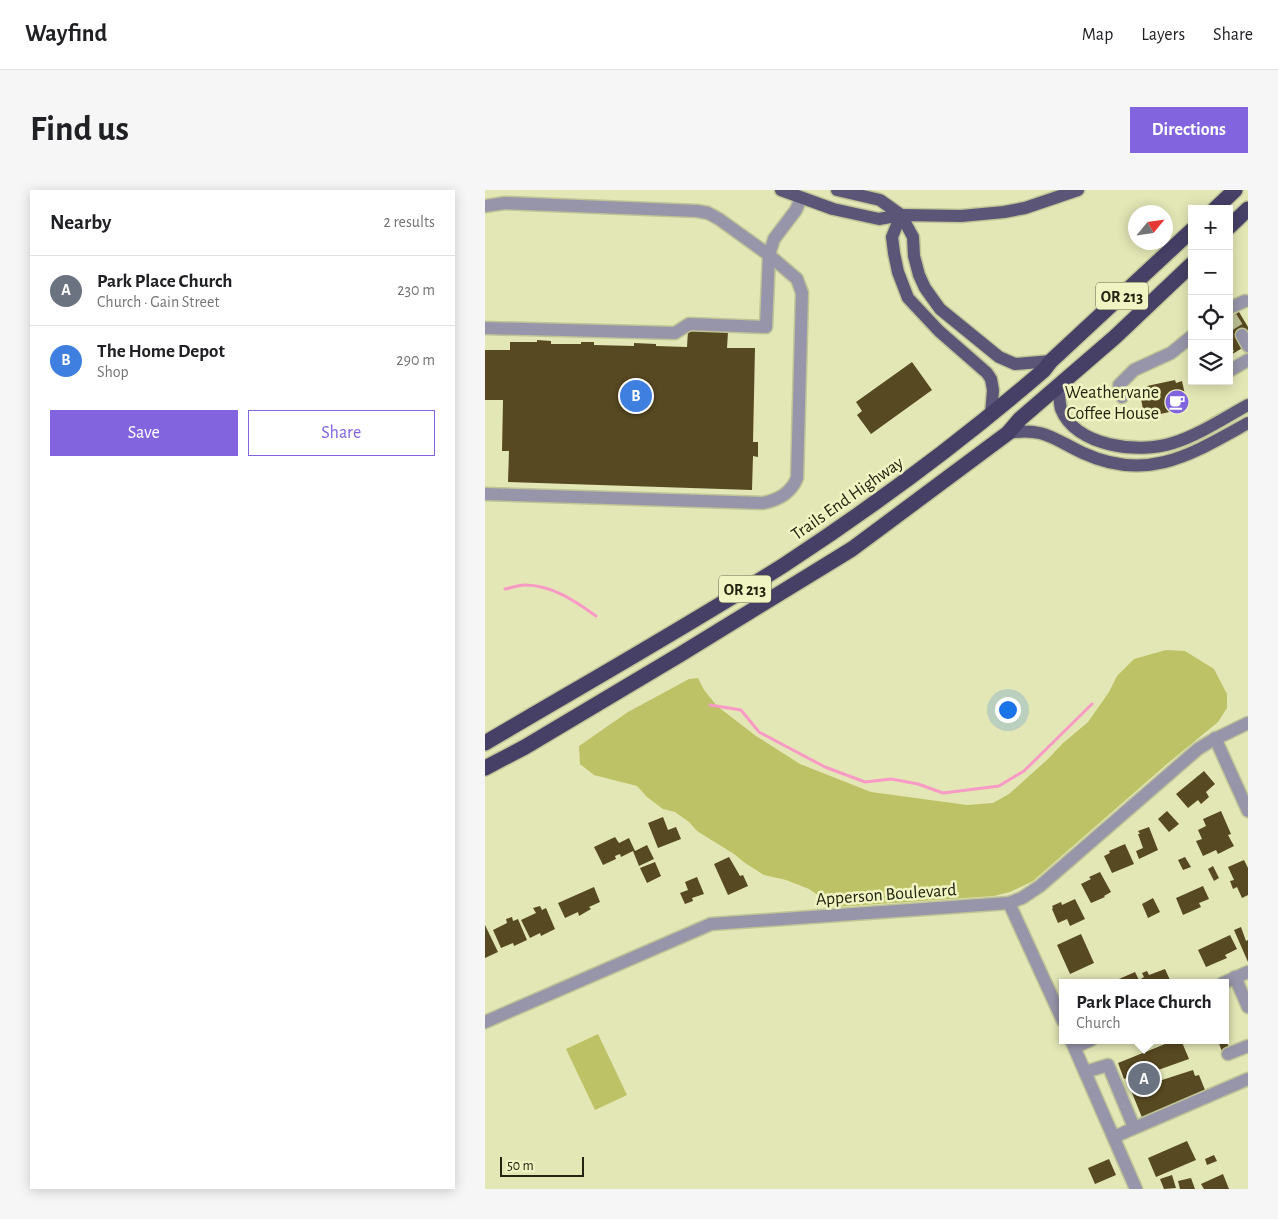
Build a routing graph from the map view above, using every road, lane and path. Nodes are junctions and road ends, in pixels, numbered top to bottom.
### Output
1 (781, 190) edge
2 (837, 190) edge
3 (1078, 190) edge
4 (1235, 190) edge
5 (801, 198) junction
6 (1219, 205) edge
7 (485, 206) edge
8 (1248, 209) edge
9 (901, 215) junction
10 (1233, 223) edge
11 (1188, 234) edge
12 (769, 255) junction
13 (1188, 268) edge
14 (1247, 302) edge
15 (1233, 311) edge
16 (485, 328) edge
17 (1188, 340) edge
18 (1248, 360) edge
19 (1051, 361) junction
20 (1233, 369) edge
21 (1059, 386) junction
22 (1122, 396) dead end
23 (1248, 405) edge
24 (991, 415) junction
25 (1248, 423) edge
26 (1008, 433) junction
27 (485, 494) edge
28 (1248, 723) edge
29 (1215, 738) junction
30 (485, 743) edge
31 (485, 768) edge
32 (1248, 811) edge
33 (1009, 903) junction
34 (1248, 972) edge
35 (1235, 977) junction
36 (1229, 980) edge
37 (1248, 1007) edge
38 (1059, 1012) edge
39 (485, 1022) edge
40 (1073, 1044) edge
41 (1248, 1046) edge
42 (1228, 1054) dead end
43 (1085, 1072) junction
44 (1248, 1079) edge
45 (1139, 1126) junction
46 (1114, 1138) junction
47 (1136, 1189) edge

1 - 5 main road
2 - 9 main road
3 - 9 main road
4 - 6 highway
5 - 9 main road
5 - 12 street
7 - 12 street
8 - 10 highway
9 - 19 main road
9 - 24 main road
11 - 19 highway, Trails End Highway / OR 213
12 - 16 street
12 - 27 street
13 - 21 highway, OR 213
14 - 15 street
17 - 22 street
18 - 20 street
19 - 24 highway, Trails End Highway / OR 213
21 - 23 main road
21 - 26 highway, OR 213
24 - 30 highway, Trails End Highway / OR 213
25 - 26 main road
26 - 31 highway, OR 213
28 - 29 street, Apperson Boulevard
29 - 32 street
29 - 33 street, Apperson Boulevard
33 - 38 street
33 - 39 street, Apperson Boulevard
34 - 35 street
35 - 36 street
35 - 37 street
40 - 43 street
41 - 42 street
43 - 45 street
43 - 46 street
44 - 45 street
45 - 46 street
46 - 47 street

